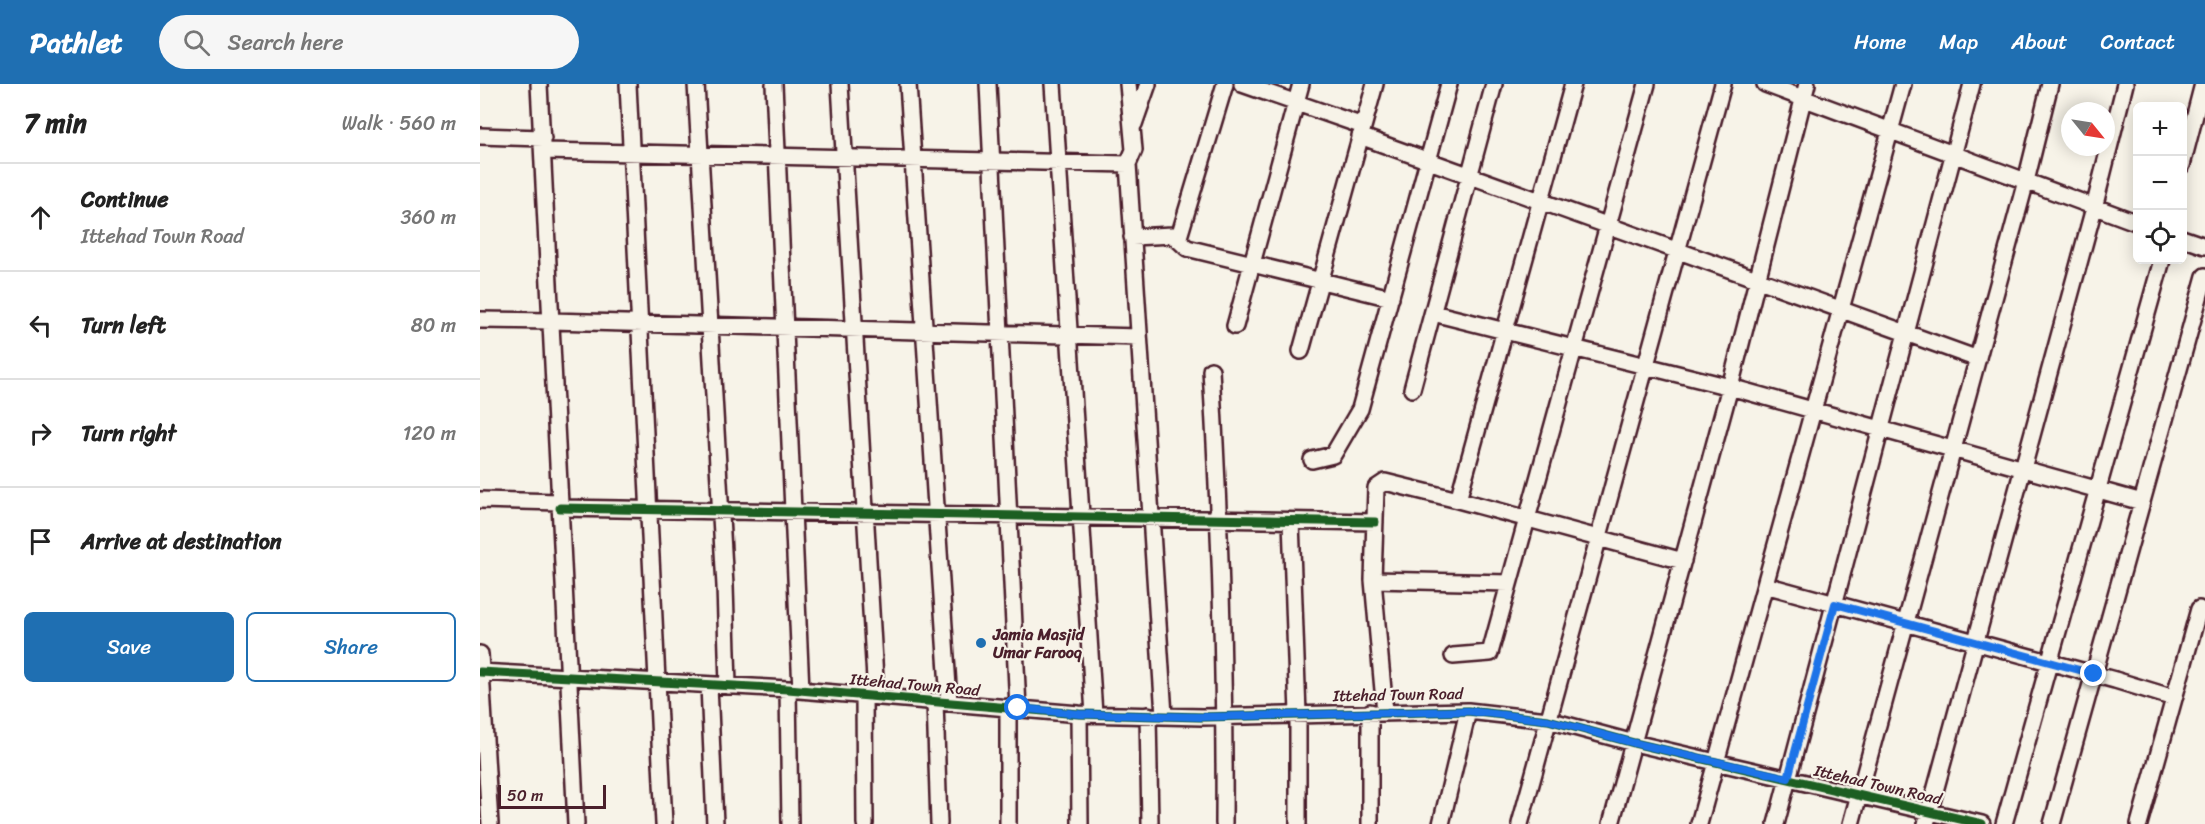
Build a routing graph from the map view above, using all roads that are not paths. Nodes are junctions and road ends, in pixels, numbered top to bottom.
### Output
1 (539, 84) edge
2 (628, 84) edge
3 (696, 84) edge
4 (774, 84) edge
5 (840, 84) edge
6 (909, 84) edge
7 (987, 84) edge
8 (1053, 84) edge
9 (1128, 84) edge
10 (1148, 84) edge
11 (1226, 84) edge
12 (1242, 84) edge
13 (1301, 84) edge
14 (1375, 84) edge
15 (1449, 84) edge
16 (1494, 84) edge
17 (1573, 84) edge
18 (1647, 84) edge
19 (1723, 84) edge
20 (1765, 84) edge
21 (1903, 84) edge
22 (1972, 84) edge
23 (2050, 84) edge
24 (2125, 84) edge
25 (2203, 84) edge
26 (1805, 91) edge
27 (1297, 101) junction
28 (1132, 130) junction
29 (1890, 130) junction
30 (1362, 131) junction
31 (480, 136) edge
32 (543, 144) junction
33 (631, 153) junction
34 (699, 154) junction
35 (1954, 154) junction
36 (776, 156) junction
37 (2184, 156) edge
38 (844, 158) junction
39 (913, 159) junction
40 (1428, 160) junction
41 (991, 161) junction
42 (1058, 162) junction
43 (1128, 164) junction
44 (1469, 175) junction
45 (2026, 181) junction
46 (1540, 201) junction
47 (2094, 208) junction
48 (2133, 221) edge
49 (1609, 225) junction
50 (1132, 237) junction
51 (1178, 240) junction
52 (2187, 240) edge
53 (2205, 246) edge
54 (1678, 250) junction
55 (1253, 264) junction
56 (2161, 264) edge
57 (2205, 276) edge
58 (1757, 278) junction
59 (1320, 280) junction
60 (1391, 298) junction
61 (1840, 309) junction
62 (1433, 313) junction
63 (480, 320) edge
64 (551, 321) junction
65 (640, 323) junction
66 (710, 325) junction
67 (1235, 326) dead end
68 (785, 327) junction
69 (854, 329) junction
70 (1505, 330) junction
71 (925, 331) junction
72 (1000, 333) junction
73 (1906, 333) junction
74 (1070, 335) junction
75 (1139, 337) junction
76 (1574, 348) junction
77 (1301, 351) dead end
78 (1978, 359) junction
79 (1645, 366) junction
80 (1211, 370) dead end
81 (1730, 387) junction
82 (1412, 389) dead end
83 (1813, 410) junction
84 (1881, 429) junction
85 (1953, 450) junction
86 (1312, 460) dead end
87 (2023, 469) junction
88 (2097, 490) junction
89 (480, 500) edge
90 (1458, 500) junction
91 (2142, 502) junction
92 (560, 505) junction
93 (648, 510) junction
94 (720, 511) junction
95 (792, 512) junction
96 (865, 513) junction
97 (937, 515) junction
98 (1009, 516) junction
99 (1082, 517) junction
100 (1152, 518) junction
101 (1526, 518) junction
102 (1220, 519) junction
103 (1291, 521) junction
104 (1375, 522) junction
105 (1598, 538) junction
106 (1683, 561) junction
107 (1373, 580) junction
108 (1509, 583) junction
109 (1765, 585) junction
110 (1835, 604) junction
111 (2199, 609) dead end
112 (1906, 623) junction
113 (1976, 642) junction
114 (480, 654) edge
115 (1453, 656) dead end
116 (2049, 662) junction
117 (480, 672) edge
118 (2094, 674) junction
119 (567, 677) junction
120 (657, 682) junction
121 (709, 685) junction
122 (728, 686) junction
123 (794, 690) junction
124 (870, 695) junction
125 (2174, 698) junction
126 (942, 701) junction
127 (1013, 708) junction
128 (1467, 711) junction
129 (1378, 712) junction
130 (1087, 714) junction
131 (1298, 714) junction
132 (1148, 715) junction
133 (1164, 715) junction
134 (1225, 716) junction
135 (1548, 720) junction
136 (1634, 743) junction
137 (1716, 761) junction
138 (1788, 778) junction
139 (1859, 794) junction
140 (1928, 818) edge
141 (490, 824) edge
142 (576, 824) edge
143 (664, 824) edge
144 (715, 824) edge
145 (790, 824) edge
146 (865, 824) edge
147 (939, 824) edge
148 (1008, 824) edge
149 (1080, 824) edge
150 (1150, 824) edge
151 (1224, 824) edge
152 (1298, 824) edge
153 (1370, 824) edge
154 (1441, 824) edge
155 (1520, 824) edge
156 (1611, 824) edge
157 (1699, 824) edge
158 (1776, 824) edge
159 (1851, 824) edge
160 (1982, 824) edge
161 (2004, 824) edge
162 (2052, 824) edge
163 (2139, 824) edge

1 - 32 street
2 - 33 street
3 - 34 street
4 - 36 street
5 - 38 street
6 - 39 street
7 - 41 street
8 - 42 street
9 - 28 street
10 - 28 street
11 - 51 street
12 - 27 street
13 - 27 street
14 - 30 street
15 - 40 street
16 - 44 street
17 - 46 street
18 - 49 street
19 - 54 street
20 - 26 street
21 - 29 street
22 - 35 street
23 - 45 street
24 - 47 street
25 - 37 street
26 - 29 street
26 - 58 street
27 - 30 street
27 - 55 street
28 - 43 street
29 - 35 street
29 - 61 street
30 - 40 street
30 - 59 street
31 - 32 street
32 - 33 street
32 - 64 street
33 - 34 street
33 - 65 street
34 - 36 street
34 - 66 street
35 - 45 street
35 - 73 street
36 - 38 street
36 - 68 street
38 - 39 street
38 - 69 street
39 - 41 street
39 - 71 street
40 - 44 street
40 - 60 street
41 - 42 street
41 - 72 street
42 - 43 street
42 - 74 street
43 - 50 street
44 - 46 street
44 - 62 street
45 - 47 street
45 - 78 street
46 - 49 street
46 - 70 street
47 - 48 street
47 - 87 street
49 - 54 street
49 - 76 street
50 - 51 street
50 - 75 street
51 - 55 street
52 - 53 street
54 - 58 street
54 - 79 street
55 - 59 street
55 - 67 street
56 - 88 street
57 - 91 street
58 - 61 street
58 - 81 street
59 - 60 street
59 - 77 street
60 - 86 street
61 - 73 street
61 - 83 street
62 - 70 street
62 - 82 street
63 - 64 street
64 - 65 street
64 - 92 street
65 - 66 street
65 - 93 street
66 - 68 street
66 - 94 street
68 - 69 street
68 - 95 street
69 - 71 street
69 - 96 street
70 - 76 street
70 - 90 street
71 - 72 street
71 - 97 street
72 - 74 street
72 - 98 street
73 - 78 street
73 - 84 street
74 - 75 street
74 - 99 street
75 - 100 street
76 - 79 street
76 - 101 street
78 - 85 street
79 - 81 street
79 - 105 street
80 - 102 street
81 - 83 street
81 - 106 street
83 - 84 street
83 - 109 street
84 - 85 street
84 - 110 street
85 - 87 street
85 - 112 street
87 - 88 street
87 - 113 street
88 - 91 street
88 - 116 street
89 - 92 street
90 - 101 street
90 - 104 street
91 - 118 street
92 - 93 street
92 - 119 street
93 - 94 street
93 - 120 street
94 - 95 street
94 - 122 street
95 - 96 street
95 - 123 street
96 - 97 street
96 - 124 street
97 - 98 street
97 - 126 street
98 - 99 street
98 - 127 street
99 - 100 street
99 - 130 street
100 - 102 street
100 - 133 street
101 - 105 street
101 - 108 street
102 - 103 street
102 - 134 street
103 - 104 street
103 - 131 street
104 - 107 street
105 - 106 street
105 - 135 street
106 - 136 street
107 - 108 street
107 - 129 street
108 - 115 street
109 - 110 street
109 - 137 street
110 - 112 street
110 - 138 street
111 - 125 street
112 - 113 street
112 - 139 street
113 - 116 street
113 - 140 street
114 - 117 street
116 - 118 street
116 - 161 street
117 - 119 street, Ittehad Town Road
117 - 141 street
118 - 125 street
118 - 162 street
119 - 120 street, Ittehad Town Road
119 - 142 street
120 - 121 street, Ittehad Town Road
120 - 143 street
121 - 122 street, Ittehad Town Road
121 - 144 street
122 - 123 street, Ittehad Town Road
123 - 124 street, Ittehad Town Road
123 - 145 street
124 - 126 street, Ittehad Town Road
124 - 146 street
125 - 163 street
126 - 127 street, Ittehad Town Road
126 - 147 street
127 - 130 street, Ittehad Town Road
127 - 148 street
128 - 129 street, Ittehad Town Road
128 - 135 street, Ittehad Town Road
128 - 154 street
129 - 131 street, Ittehad Town Road
129 - 153 street
130 - 132 street, Ittehad Town Road
130 - 149 street
131 - 134 street, Ittehad Town Road
131 - 152 street
132 - 133 street, Ittehad Town Road
132 - 150 street
133 - 134 street, Ittehad Town Road
134 - 151 street
135 - 136 street, Ittehad Town Road
135 - 155 street
136 - 137 street, Ittehad Town Road
136 - 156 street
137 - 138 street, Ittehad Town Road
137 - 157 street
138 - 139 street, Ittehad Town Road
138 - 158 street
139 - 140 street, Ittehad Town Road
139 - 159 street
140 - 160 street, Ittehad Town Road

